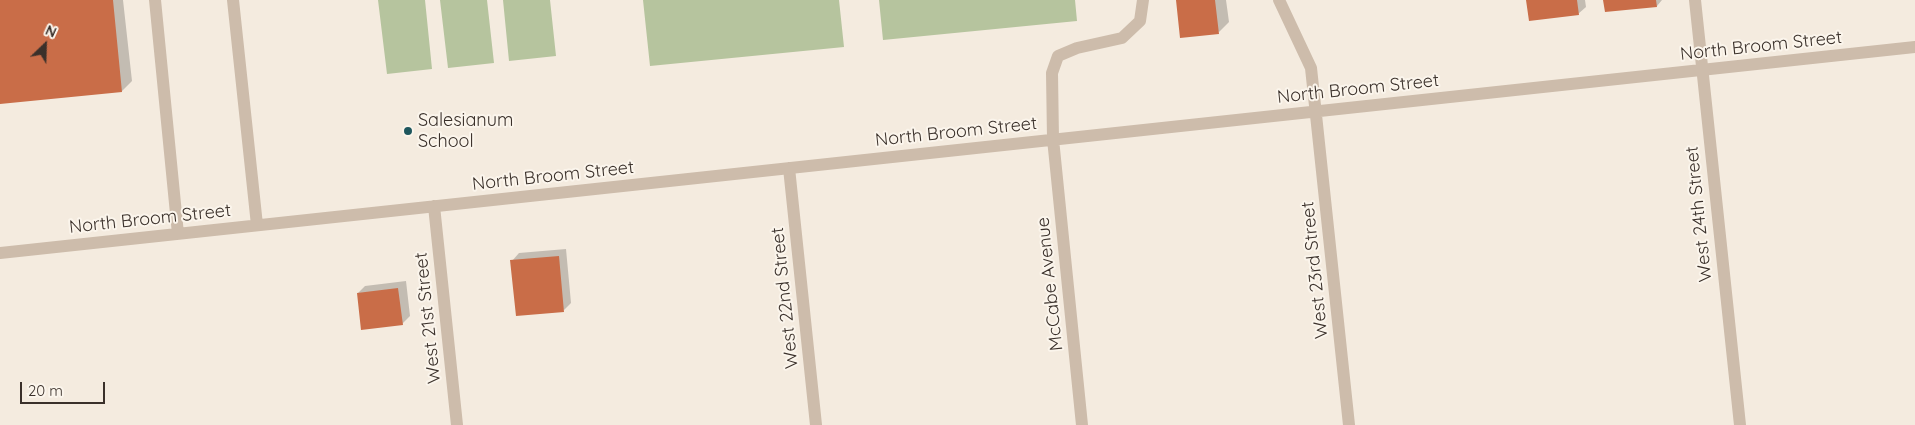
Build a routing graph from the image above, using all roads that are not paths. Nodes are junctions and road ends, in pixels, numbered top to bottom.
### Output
1 (155, 0) edge
2 (233, 0) edge
3 (1143, 0) edge
4 (1279, 0) edge
5 (1694, 0) edge
6 (1915, 47) edge
7 (1701, 71) junction
8 (1316, 111) junction
9 (1053, 139) junction
10 (788, 168) junction
11 (434, 206) junction
12 (257, 225) junction
13 (178, 234) junction
14 (0, 253) edge
15 (458, 425) edge
16 (816, 425) edge
17 (1082, 425) edge
18 (1349, 425) edge
19 (1740, 425) edge

1 - 13 street
2 - 12 street
3 - 9 street, McCabe Avenue
4 - 8 street, West 23rd Street
5 - 7 street, West 24th Street
6 - 7 street, North Broom Street
7 - 8 street, North Broom Street
7 - 19 street, West 24th Street
8 - 9 street, North Broom Street
8 - 18 street, West 23rd Street
9 - 10 street, North Broom Street
9 - 17 street, McCabe Avenue
10 - 11 street, North Broom Street
10 - 16 street, West 22nd Street
11 - 12 street, North Broom Street
11 - 15 street, West 21st Street
12 - 13 street, North Broom Street
13 - 14 street, North Broom Street

